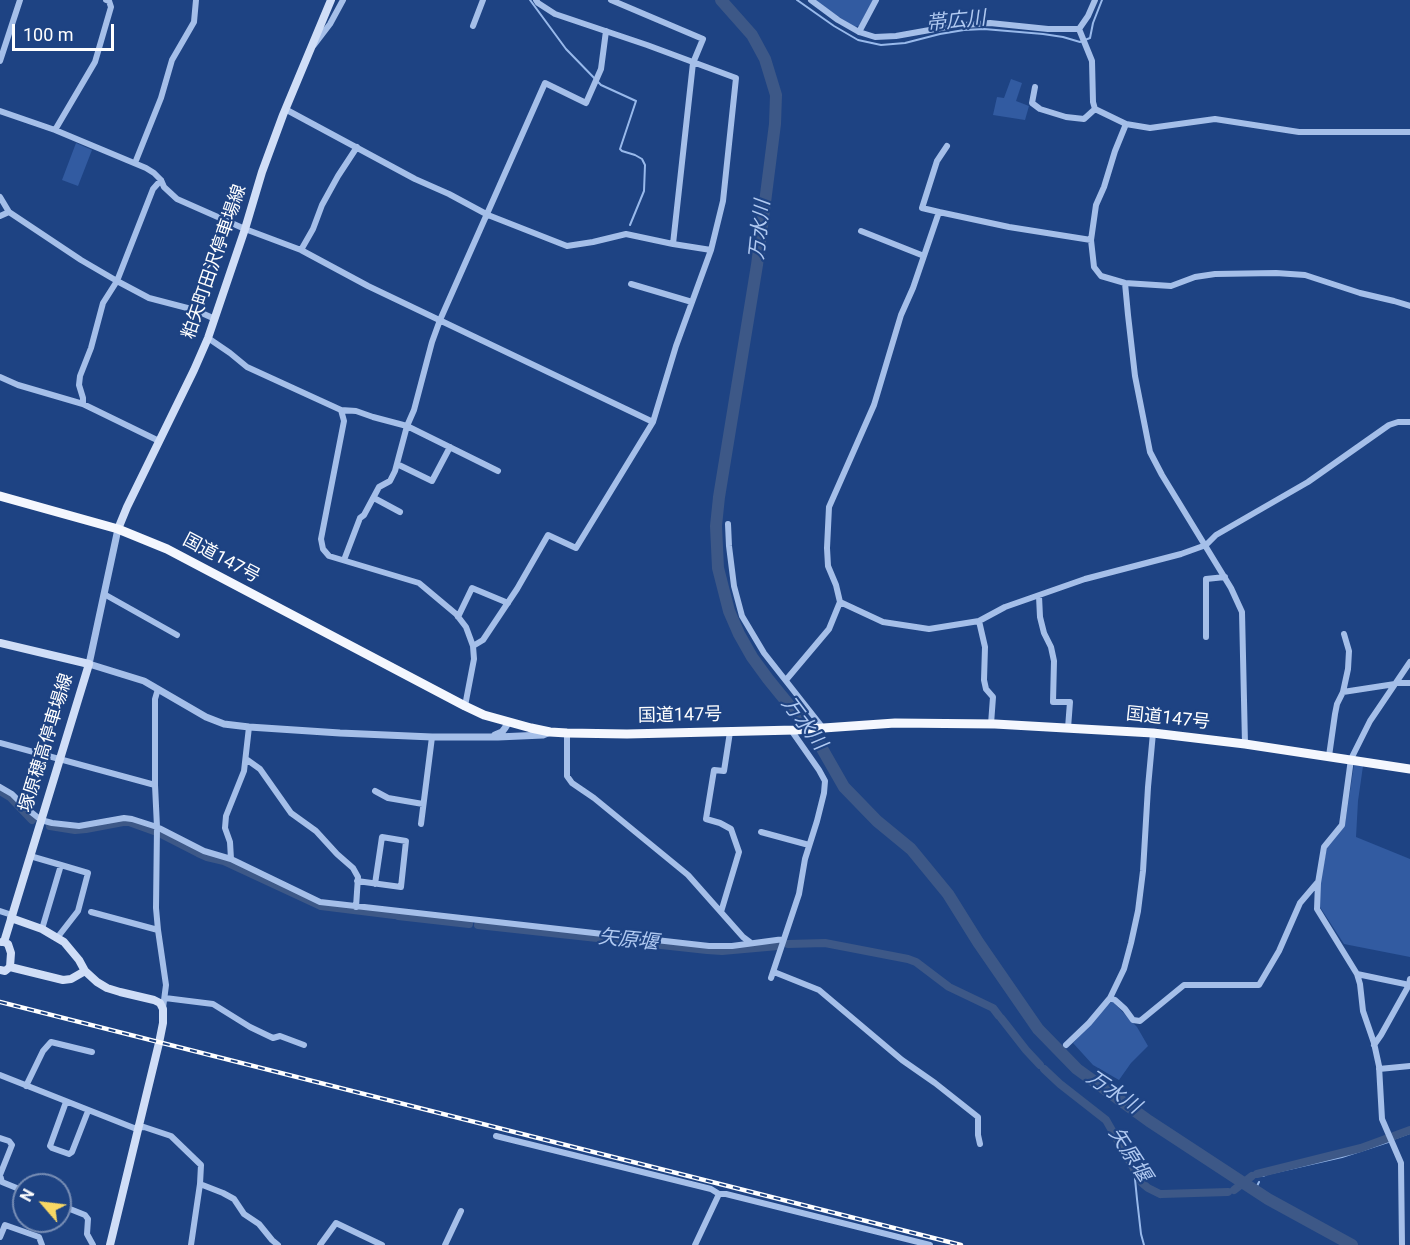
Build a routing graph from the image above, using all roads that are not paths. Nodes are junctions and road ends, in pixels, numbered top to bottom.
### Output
1 (20, 0) edge
2 (106, 0) edge
3 (196, 0) edge
4 (331, 0) edge
5 (343, 0) edge
6 (483, 0) edge
7 (536, 0) edge
8 (611, 0) edge
9 (811, 0) edge
10 (876, 0) edge
11 (1095, 0) edge
12 (472, 26) dead end
13 (1079, 29) junction
14 (606, 31) junction
15 (859, 32) junction
16 (309, 53) junction
17 (0, 61) edge
18 (693, 63) junction
19 (1035, 87) dead end
20 (285, 109) junction
21 (1095, 109) junction
22 (0, 111) edge
23 (1126, 124) junction
24 (55, 130) junction
25 (1410, 132) edge
26 (947, 146) dead end
27 (357, 147) junction
28 (135, 163) junction
29 (161, 180) junction
30 (0, 197) edge
31 (9, 212) junction
32 (939, 212) junction
33 (488, 215) junction
34 (0, 216) edge
35 (246, 230) junction
36 (861, 231) dead end
37 (1091, 240) junction
38 (673, 244) junction
39 (301, 250) junction
40 (711, 250) junction
41 (924, 256) junction
42 (117, 281) junction
43 (1125, 283) junction
44 (631, 284) dead end
45 (692, 302) junction
46 (1410, 306) edge
47 (215, 320) junction
48 (440, 320) junction
49 (208, 338) junction
50 (0, 377) edge
51 (83, 404) junction
52 (340, 410) junction
53 (653, 422) junction
54 (1410, 422) edge
55 (407, 426) junction
56 (159, 441) junction
57 (450, 447) junction
58 (397, 464) junction
59 (498, 471) dead end
60 (0, 496) edge
61 (374, 498) junction
62 (400, 512) dead end
63 (728, 524) dead end
64 (118, 529) junction
65 (1206, 544) junction
66 (344, 560) junction
67 (1225, 577) junction
68 (104, 594) junction
69 (1039, 596) junction
70 (840, 602) junction
71 (508, 603) junction
72 (458, 617) junction
73 (979, 621) junction
74 (177, 634) dead end
75 (1344, 634) dead end
76 (1206, 637) dead end
77 (0, 643) edge
78 (472, 646) junction
79 (1410, 662) edge
80 (89, 664) junction
81 (786, 680) junction
82 (1410, 683) edge
83 (1395, 684) junction
84 (158, 689) junction
85 (1343, 692) junction
86 (465, 706) junction
87 (508, 723) junction
88 (991, 724) junction
89 (249, 727) junction
90 (822, 728) junction
91 (1068, 728) junction
92 (793, 730) junction
93 (550, 732) junction
94 (730, 732) junction
95 (567, 733) junction
96 (1153, 733) junction
97 (492, 736) junction
98 (432, 737) junction
99 (0, 743) edge
100 (1245, 744) junction
101 (1329, 756) junction
102 (60, 759) junction
103 (246, 759) junction
104 (1351, 759) junction
105 (1410, 769) edge
106 (155, 785) junction
107 (0, 787) edge
108 (375, 791) dead end
109 (423, 804) junction
110 (41, 820) junction
111 (421, 824) dead end
112 (157, 827) junction
113 (761, 832) dead end
114 (809, 845) junction
115 (30, 856) junction
116 (231, 859) junction
117 (61, 865) junction
118 (357, 881) junction
119 (1318, 883) junction
120 (375, 884) junction
121 (356, 907) junction
122 (0, 911) edge
123 (91, 912) dead end
124 (721, 912) junction
125 (12, 917) junction
126 (42, 929) junction
127 (158, 930) junction
128 (57, 938) junction
129 (784, 939) junction
130 (2, 942) edge
131 (752, 943) junction
132 (10, 967) junction
133 (0, 970) edge
134 (85, 971) junction
135 (1357, 974) junction
136 (1410, 983) edge
137 (165, 998) junction
138 (1110, 998) junction
139 (163, 1008) junction
140 (1374, 1044) junction
141 (304, 1045) dead end
142 (1066, 1045) dead end
143 (93, 1052) dead end
144 (1410, 1066) edge
145 (1379, 1069) junction
146 (0, 1075) edge
147 (26, 1086) junction
148 (66, 1102) junction
149 (88, 1111) junction
150 (138, 1126) junction
151 (496, 1136) dead end
152 (0, 1138) edge
153 (980, 1144) dead end
154 (200, 1184) junction
155 (12, 1186) edge
156 (719, 1194) junction
157 (72, 1210) edge
158 (461, 1211) dead end
159 (0, 1237) edge
160 (42, 1245) edge
161 (93, 1245) edge
162 (110, 1245) edge
163 (191, 1245) edge
164 (278, 1245) edge
165 (320, 1245) edge
166 (382, 1245) edge
167 (445, 1245) edge
168 (695, 1245) edge
169 (930, 1245) edge
170 (1402, 1245) edge

1 - 17 street
2 - 24 street
3 - 28 street
4 - 16 main road, 粕矢町田沢停車場線
5 - 16 street
6 - 12 street
7 - 14 street
8 - 18 street
9 - 15 street
10 - 15 street
11 - 13 street
13 - 15 street
13 - 21 street
14 - 18 street
14 - 33 street
16 - 20 main road, 粕矢町田沢停車場線
18 - 38 street
18 - 40 street
19 - 21 street
20 - 27 street
20 - 35 main road, 粕矢町田沢停車場線
21 - 23 street
22 - 24 street
23 - 25 street
23 - 37 street
24 - 28 street
26 - 32 street
27 - 33 street
27 - 39 street
28 - 29 street
29 - 35 street
29 - 42 street
30 - 31 street
31 - 34 street
31 - 42 street
32 - 37 street
32 - 41 street
33 - 38 street
33 - 48 street
35 - 39 street
35 - 47 main road, 粕矢町田沢停車場線
36 - 41 street
37 - 43 street
38 - 40 street
39 - 48 street
40 - 45 street
41 - 70 street
42 - 47 street
42 - 51 street
43 - 46 street
43 - 65 street
44 - 45 street
45 - 53 street
47 - 49 main road, 粕矢町田沢停車場線
48 - 53 street
48 - 55 street
49 - 52 street
49 - 56 main road, 粕矢町田沢停車場線
50 - 51 street
51 - 56 street
52 - 55 street
52 - 66 street
53 - 71 street
54 - 65 street
55 - 57 street
55 - 58 street
56 - 64 main road, 粕矢町田沢停車場線
57 - 58 street
57 - 59 street
58 - 61 street
60 - 64 highway, 国道147号
61 - 62 street
61 - 66 street
63 - 81 street
64 - 68 street
64 - 86 highway, 国道147号
65 - 67 street
65 - 69 street
66 - 72 street
67 - 76 street
67 - 100 street
68 - 74 street
68 - 80 street
69 - 73 street
69 - 91 street
70 - 73 street
70 - 81 street
71 - 72 street
71 - 78 street
72 - 78 street
73 - 88 street
75 - 85 street
77 - 80 main road, 塚原穂高停車場線
78 - 86 street
79 - 83 street
80 - 84 street
80 - 102 main road, 塚原穂高停車場線
81 - 90 street
82 - 83 street
83 - 85 street
83 - 104 street
84 - 89 street
84 - 106 street
85 - 101 street
86 - 87 highway, 国道147号
87 - 93 highway, 国道147号
87 - 97 street
88 - 90 highway, 国道147号
88 - 91 highway, 国道147号
89 - 98 street
89 - 103 street
90 - 92 highway, 国道147号
91 - 96 highway, 国道147号
92 - 94 highway, 国道147号
92 - 114 street
93 - 95 highway, 国道147号
93 - 97 street
94 - 95 highway, 国道147号
94 - 124 street
95 - 124 street
96 - 100 highway, 国道147号
96 - 138 street
97 - 98 street
98 - 109 street
99 - 102 street
100 - 101 highway, 国道147号
101 - 104 highway, 国道147号
102 - 106 street
102 - 110 main road, 塚原穂高停車場線
103 - 116 street
103 - 118 street
104 - 105 highway, 国道147号
104 - 119 street
106 - 112 street
107 - 110 street
108 - 109 street
109 - 111 street
110 - 112 street
110 - 115 main road, 塚原穂高停車場線
112 - 116 street
112 - 127 street
113 - 114 street
114 - 129 street
115 - 117 street
115 - 125 main road, 塚原穂高停車場線
116 - 121 street
117 - 126 street
117 - 128 street
118 - 120 street
118 - 121 street
119 - 135 street
119 - 138 street
120 - 120 street
121 - 131 street
122 - 125 street
123 - 127 street
124 - 131 street
125 - 126 main road
125 - 130 main road, 塚原穂高停車場線
126 - 128 main road
127 - 137 street
128 - 134 main road
129 - 131 street
129 - 153 street
130 - 132 main road, 塚原穂高停車場線
132 - 133 main road
132 - 134 main road
134 - 139 main road
135 - 136 street
135 - 140 street
136 - 140 street
137 - 139 street
137 - 141 street
138 - 142 street
139 - 150 main road
140 - 145 street
143 - 147 street
144 - 145 street
145 - 170 street
146 - 147 street
147 - 148 street
148 - 149 street
148 - 149 street
149 - 150 street
150 - 154 street
150 - 162 main road
151 - 156 street
152 - 155 street
154 - 163 street
154 - 164 street
156 - 168 street
156 - 169 street
157 - 161 street
158 - 167 street
159 - 160 street
165 - 166 street

